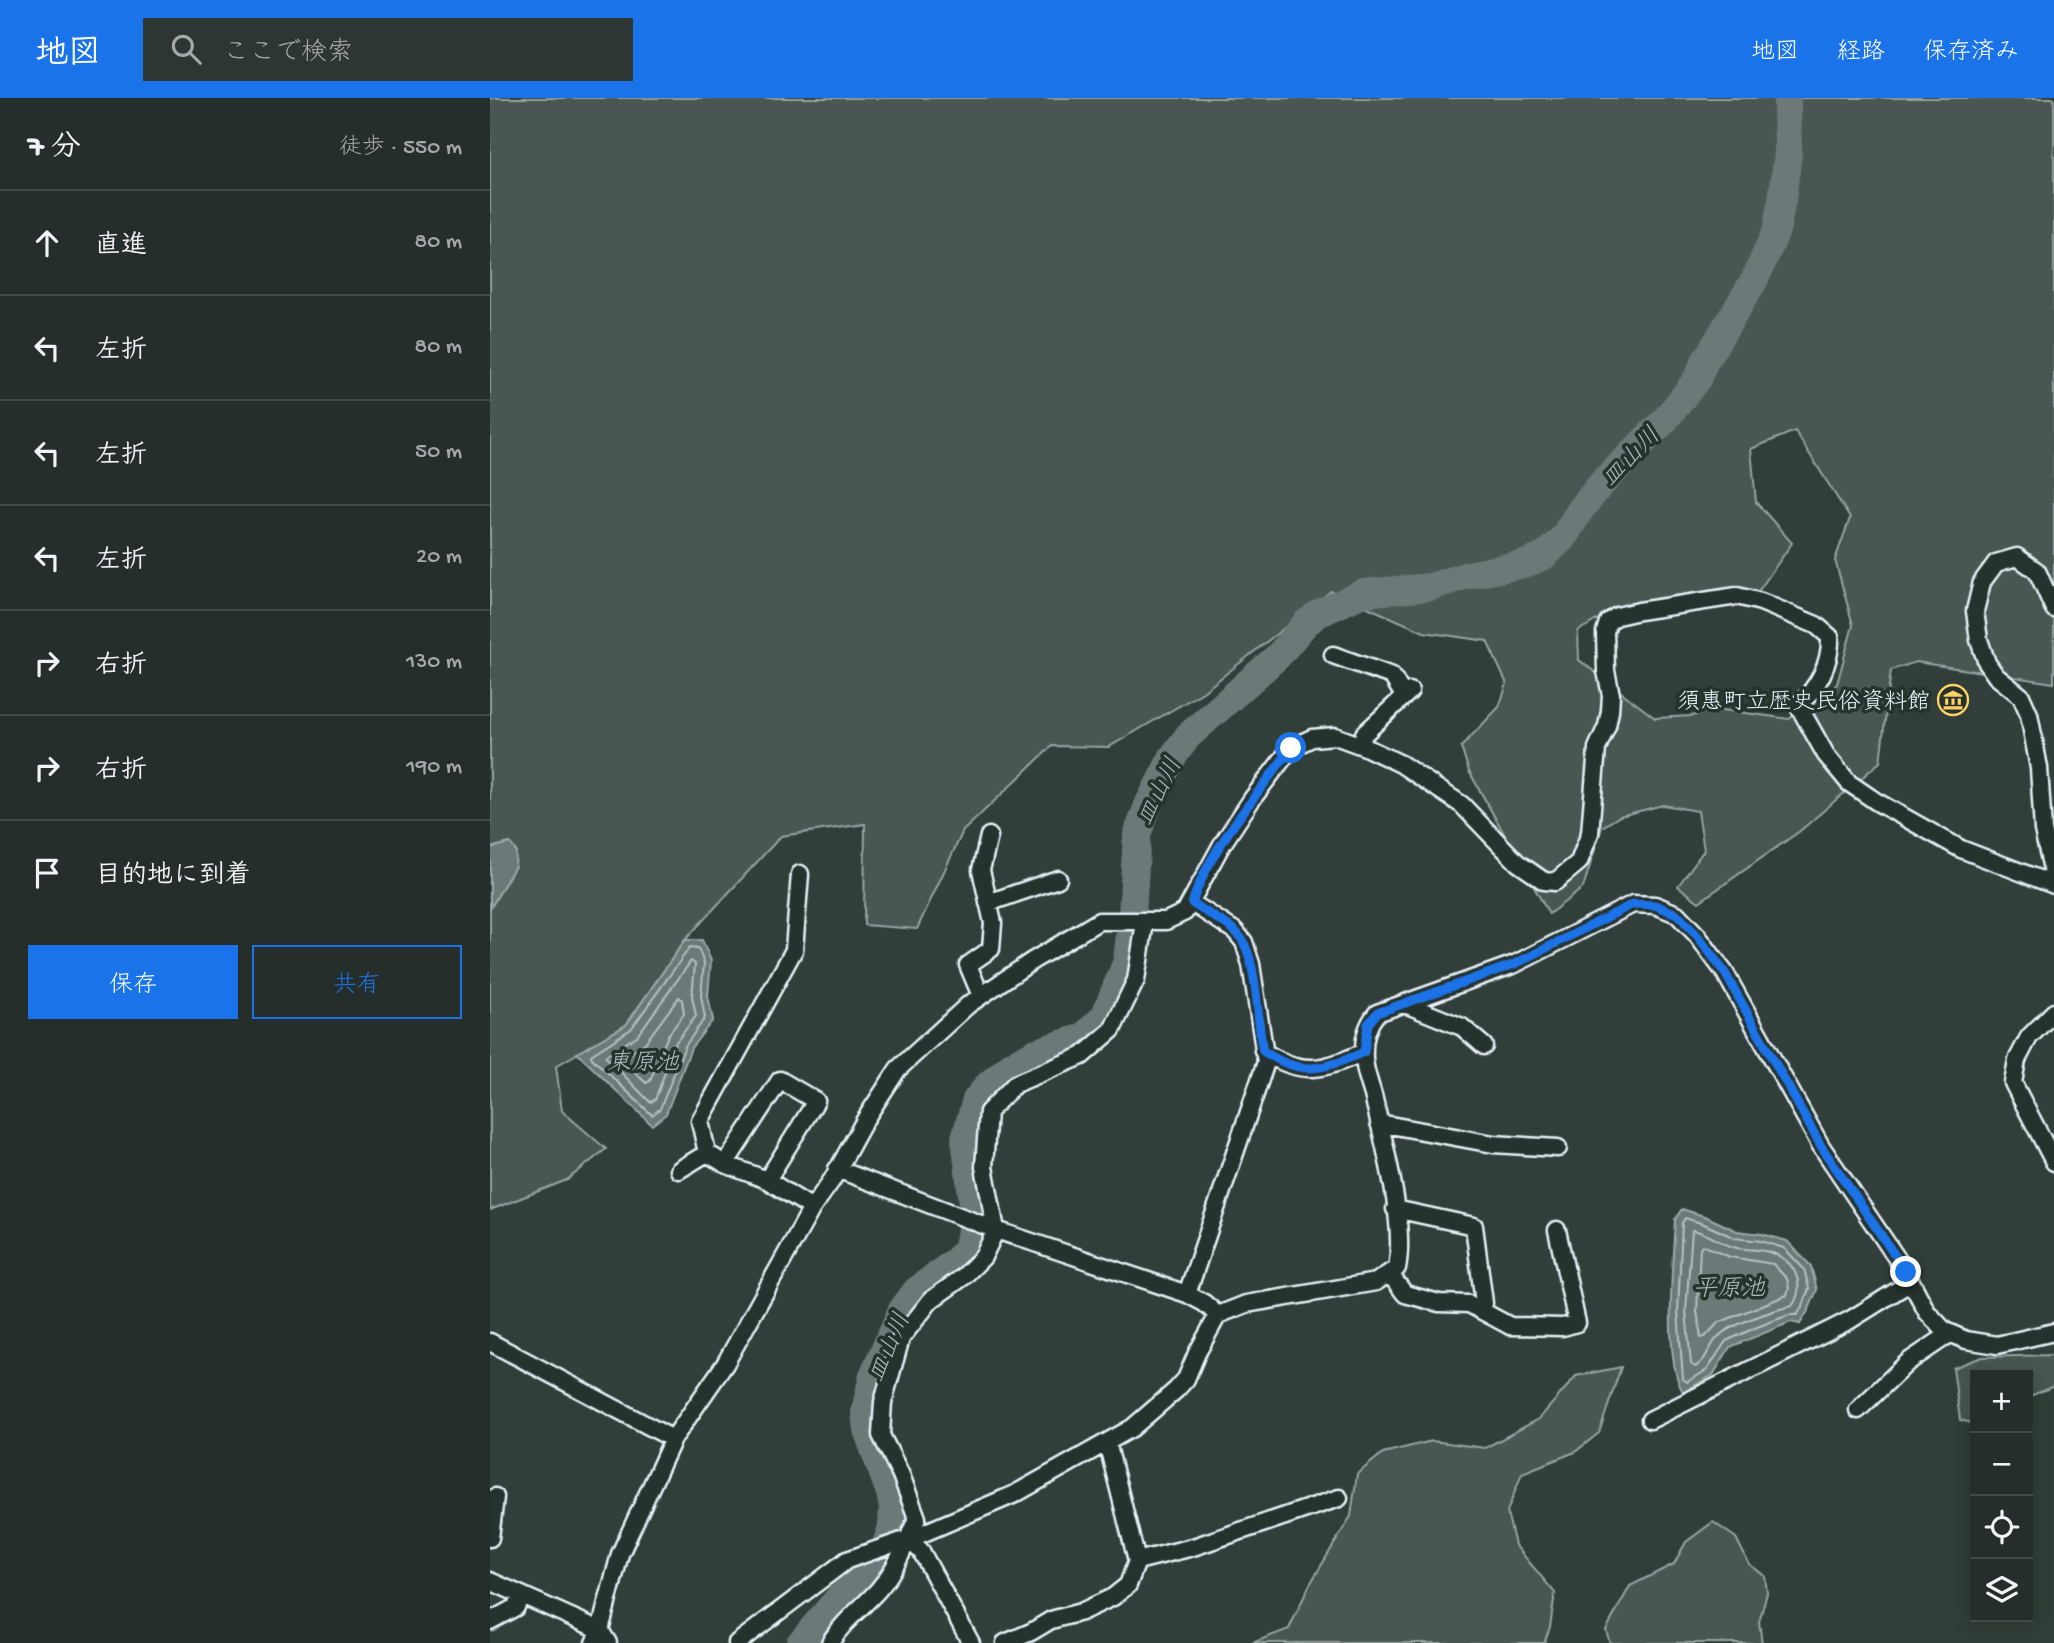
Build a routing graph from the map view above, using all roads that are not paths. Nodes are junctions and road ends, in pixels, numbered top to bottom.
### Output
1 (2054, 609) edge
2 (1334, 655) dead end
3 (1361, 745) junction
4 (2047, 779) edge
5 (989, 836) dead end
6 (800, 874) dead end
7 (2054, 878) edge
8 (1058, 879) dead end
9 (2054, 885) edge
10 (988, 902) junction
11 (1192, 903) junction
12 (1145, 922) junction
13 (982, 996) junction
14 (1405, 1004) junction
15 (2054, 1012) edge
16 (1484, 1046) dead end
17 (1263, 1051) junction
18 (1364, 1052) junction
19 (1379, 1123) junction
20 (1558, 1148) dead end
21 (707, 1153) junction
22 (2054, 1162) edge
23 (725, 1164) junction
24 (837, 1169) junction
25 (678, 1170) dead end
26 (767, 1180) junction
27 (812, 1208) junction
28 (1395, 1209) junction
29 (996, 1230) junction
30 (1557, 1230) dead end
31 (1389, 1273) junction
32 (1911, 1282) junction
33 (1187, 1294) junction
34 (1482, 1311) junction
35 (1218, 1315) junction
36 (2054, 1332) edge
37 (1951, 1333) junction
38 (490, 1342) edge
39 (1858, 1410) dead end
40 (1650, 1420) dead end
41 (673, 1439) junction
42 (1107, 1442) junction
43 (495, 1496) dead end
44 (1339, 1497) dead end
45 (490, 1538) edge
46 (908, 1539) junction
47 (1137, 1561) junction
48 (490, 1581) edge
49 (521, 1595) junction
50 (490, 1621) edge
51 (600, 1639) edge
52 (737, 1643) edge
53 (830, 1643) edge
54 (971, 1643) edge
55 (1005, 1643) edge

1 - 4 street
2 - 3 street
3 - 9 street
3 - 11 street
4 - 7 street
5 - 10 street
6 - 21 street
8 - 10 street
10 - 13 street
11 - 12 street
11 - 17 street
12 - 13 street
12 - 29 street
13 - 24 street
14 - 16 street
14 - 18 street
14 - 32 street
15 - 22 street
17 - 18 street
17 - 33 street
18 - 19 street
19 - 20 street
19 - 28 street
21 - 23 street
21 - 25 street
23 - 26 street
23 - 26 street
24 - 27 street
24 - 29 street
26 - 27 street
27 - 41 street
28 - 31 street
28 - 34 street
29 - 33 street
29 - 46 street
30 - 34 street
31 - 34 street
31 - 35 street
32 - 37 street
32 - 40 street
33 - 35 street
35 - 42 street
36 - 37 street
37 - 39 street
38 - 41 street
41 - 51 street
42 - 46 street
42 - 47 street
43 - 45 street
44 - 47 street
46 - 52 street
46 - 53 street
46 - 54 street
47 - 55 street
48 - 49 street
49 - 50 street
49 - 51 street

